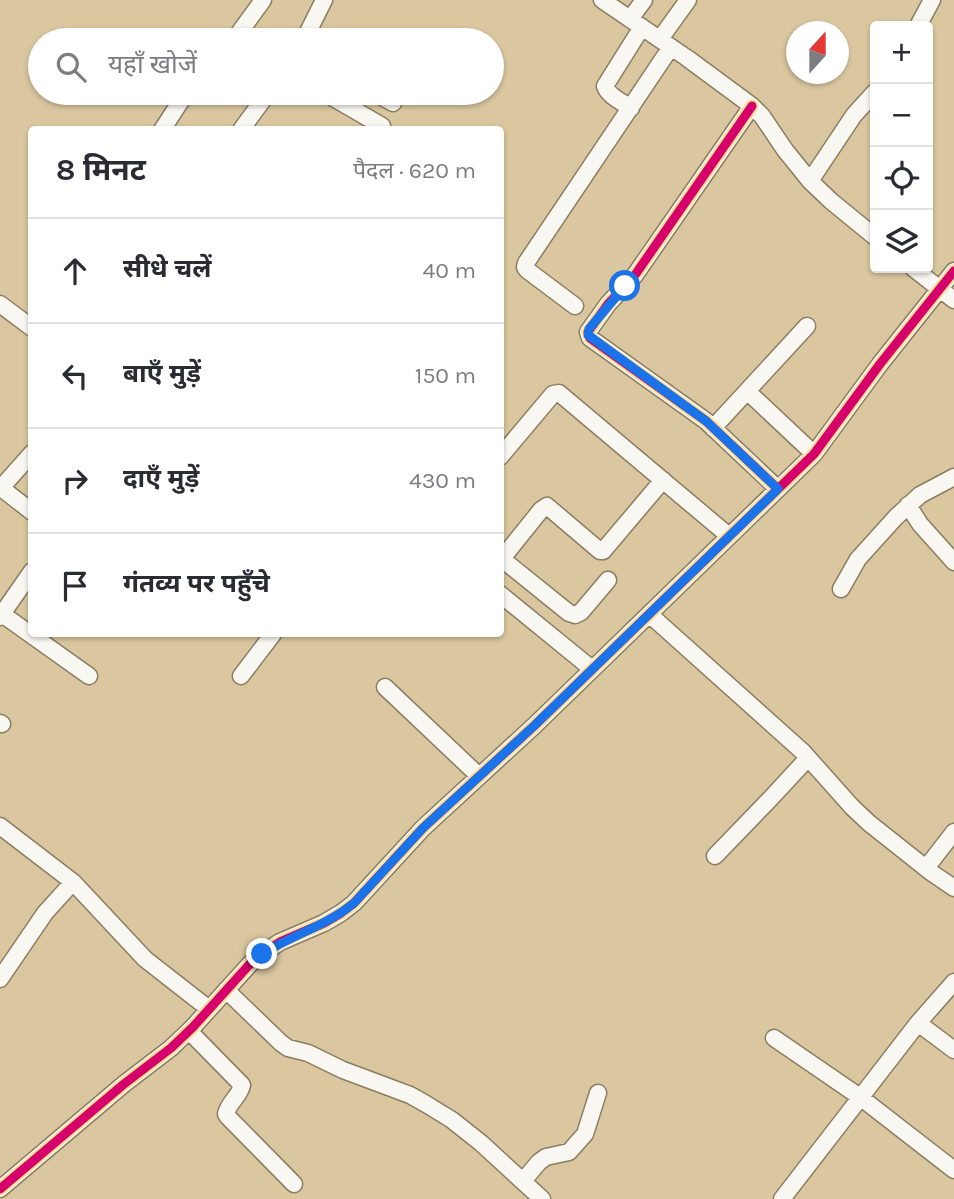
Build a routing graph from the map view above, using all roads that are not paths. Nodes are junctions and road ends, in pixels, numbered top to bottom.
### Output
1 (263, 0) edge
2 (324, 0) edge
3 (602, 0) edge
4 (644, 0) edge
5 (688, 0) edge
6 (932, 0) edge
7 (921, 21) edge
8 (636, 23) junction
9 (243, 28) edge
10 (310, 28) edge
11 (666, 43) junction
12 (870, 97) edge
13 (180, 105) edge
14 (259, 105) edge
15 (346, 105) edge
16 (752, 106) junction
17 (631, 108) junction
18 (170, 126) edge
19 (244, 126) edge
20 (382, 126) dead end
21 (810, 181) junction
22 (870, 233) edge
23 (954, 271) edge
24 (919, 273) edge
25 (940, 289) junction
26 (954, 300) edge
27 (0, 304) edge
28 (575, 306) dead end
29 (28, 325) edge
30 (807, 326) dead end
31 (747, 391) junction
32 (713, 428) junction
33 (504, 452) edge
34 (814, 454) junction
35 (28, 457) edge
36 (954, 477) edge
37 (663, 480) junction
38 (0, 488) edge
39 (778, 489) junction
40 (908, 505) junction
41 (28, 509) edge
42 (729, 536) junction
43 (504, 556) edge
44 (504, 562) edge
45 (954, 562) edge
46 (28, 577) edge
47 (608, 580) dead end
48 (841, 589) dead end
49 (504, 597) edge
50 (649, 614) junction
51 (1, 615) edge
52 (28, 634) edge
53 (33, 637) edge
54 (271, 637) edge
55 (592, 669) junction
56 (89, 676) dead end
57 (241, 676) dead end
58 (386, 687) dead end
59 (808, 758) junction
60 (479, 776) junction
61 (0, 826) edge
62 (954, 832) edge
63 (715, 856) dead end
64 (926, 868) junction
65 (73, 882) junction
66 (954, 888) edge
67 (0, 978) edge
68 (954, 982) edge
69 (226, 990) junction
70 (209, 1009) junction
71 (918, 1023) junction
72 (189, 1031) junction
73 (774, 1038) dead end
74 (954, 1050) edge
75 (598, 1093) dead end
76 (860, 1097) junction
77 (954, 1170) edge
78 (523, 1181) junction
79 (294, 1184) dead end
80 (0, 1189) edge
81 (542, 1199) edge
82 (782, 1199) edge

1 - 9 street
2 - 10 street
3 - 8 street
4 - 8 street
5 - 11 street
6 - 7 street
8 - 11 street
8 - 17 street
11 - 16 street
11 - 17 street
12 - 21 street
13 - 18 street
14 - 19 street
15 - 20 street
16 - 21 street
16 - 32 street
17 - 28 street
21 - 22 street
23 - 25 street
24 - 25 street
25 - 26 street
25 - 34 street
27 - 29 street
30 - 31 street
31 - 32 street
31 - 34 street
32 - 39 street
33 - 37 street
34 - 39 street
35 - 38 street
36 - 40 street
37 - 42 street
37 - 43 street
38 - 41 street
39 - 42 street
40 - 45 street
40 - 48 street
42 - 50 street
44 - 47 street
46 - 51 street
49 - 55 street
50 - 55 street
50 - 59 street
51 - 52 street
53 - 56 street
54 - 57 street
55 - 60 street
58 - 60 street
59 - 63 street
59 - 64 street
60 - 69 street
61 - 65 street
62 - 64 street
64 - 66 street
65 - 67 street
65 - 70 street
68 - 71 street
69 - 70 street
69 - 78 street
70 - 72 street
71 - 74 street
71 - 76 street
72 - 79 street
72 - 80 street
73 - 76 street
75 - 78 street
76 - 77 street
76 - 82 street
78 - 81 street

